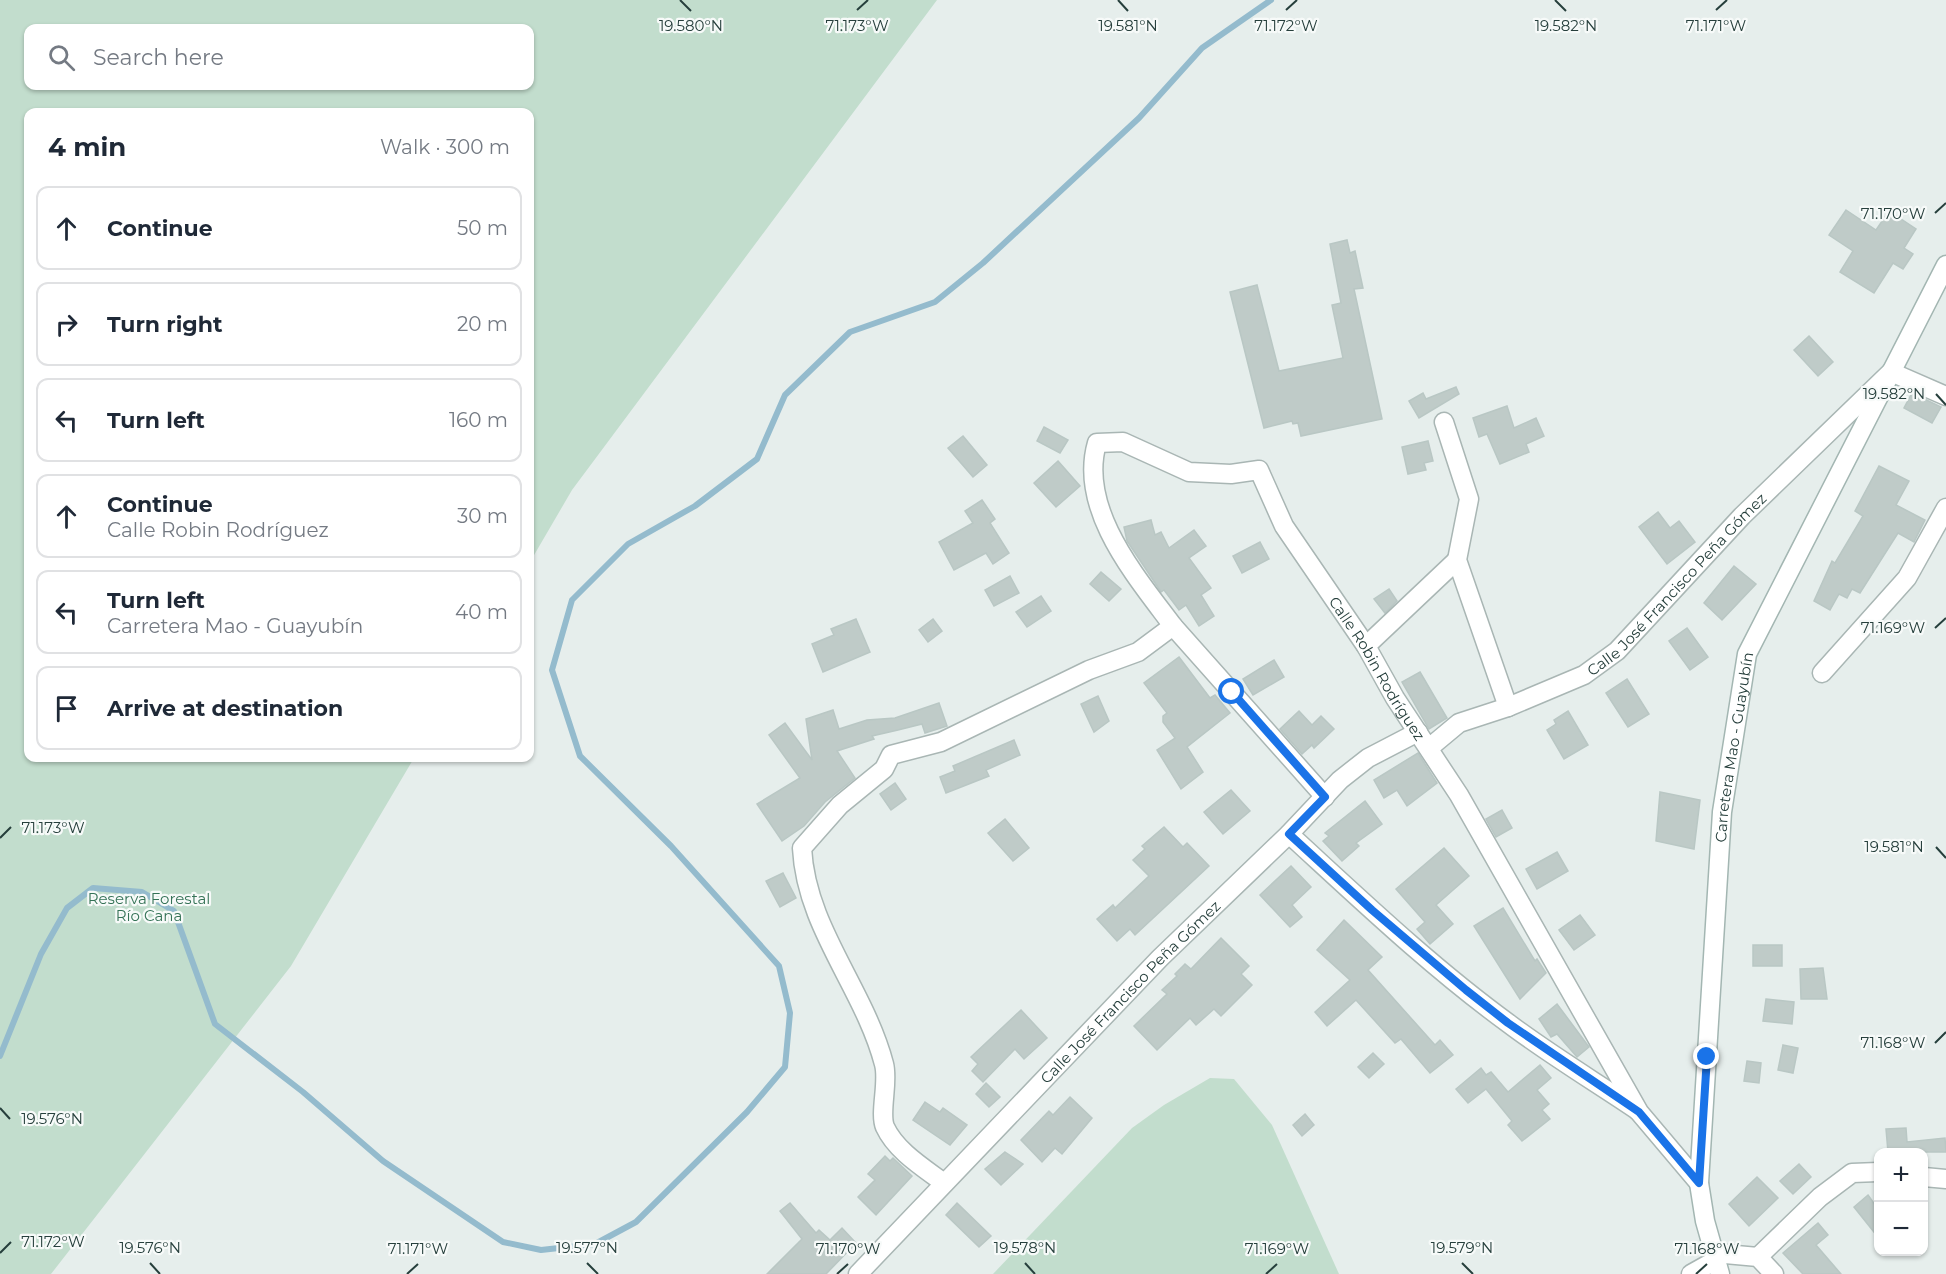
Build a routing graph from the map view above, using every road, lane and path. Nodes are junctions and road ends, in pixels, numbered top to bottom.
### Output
1 (1946, 266) edge
2 (1891, 372) junction
3 (1946, 396) edge
4 (1444, 422) dead end
5 (1946, 508) edge
6 (1457, 560) junction
7 (1173, 626) junction
8 (1366, 646) junction
9 (1822, 673) dead end
10 (1508, 707) junction
11 (1418, 732) junction
12 (1429, 748) junction
13 (1325, 797) junction
14 (1289, 834) junction
15 (1639, 1112) junction
16 (1874, 1172) edge
17 (1928, 1177) edge
18 (1946, 1179) edge
19 (1699, 1183) junction
20 (944, 1184) junction
21 (1758, 1257) junction
22 (1717, 1262) edge
23 (858, 1274) edge
24 (1691, 1274) edge
25 (1774, 1274) edge

1 - 2 street, Carretera Mao - Guayubín
2 - 3 street
2 - 10 street, Calle José Francisco Peña Gómez
2 - 19 street, Carretera Mao - Guayubín
4 - 6 street
5 - 9 street
6 - 8 street
6 - 10 street
7 - 8 street, Calle Robin Rodríguez
7 - 13 street
7 - 20 street
8 - 11 street, Calle Robin Rodríguez
10 - 12 street, Calle José Francisco Peña Gómez
11 - 12 street, Calle Robin Rodríguez
11 - 13 street, Calle José Francisco Peña Gómez
12 - 15 street, Calle Robin Rodríguez
13 - 14 street, Calle José Francisco Peña Gómez
14 - 15 street
14 - 20 street, Calle José Francisco Peña Gómez
15 - 19 street, Calle Robin Rodríguez
16 - 21 street
17 - 18 street
19 - 22 street, Carretera Mao - Guayubín
20 - 23 street, Calle José Francisco Peña Gómez
21 - 22 street
21 - 25 street
22 - 24 street

